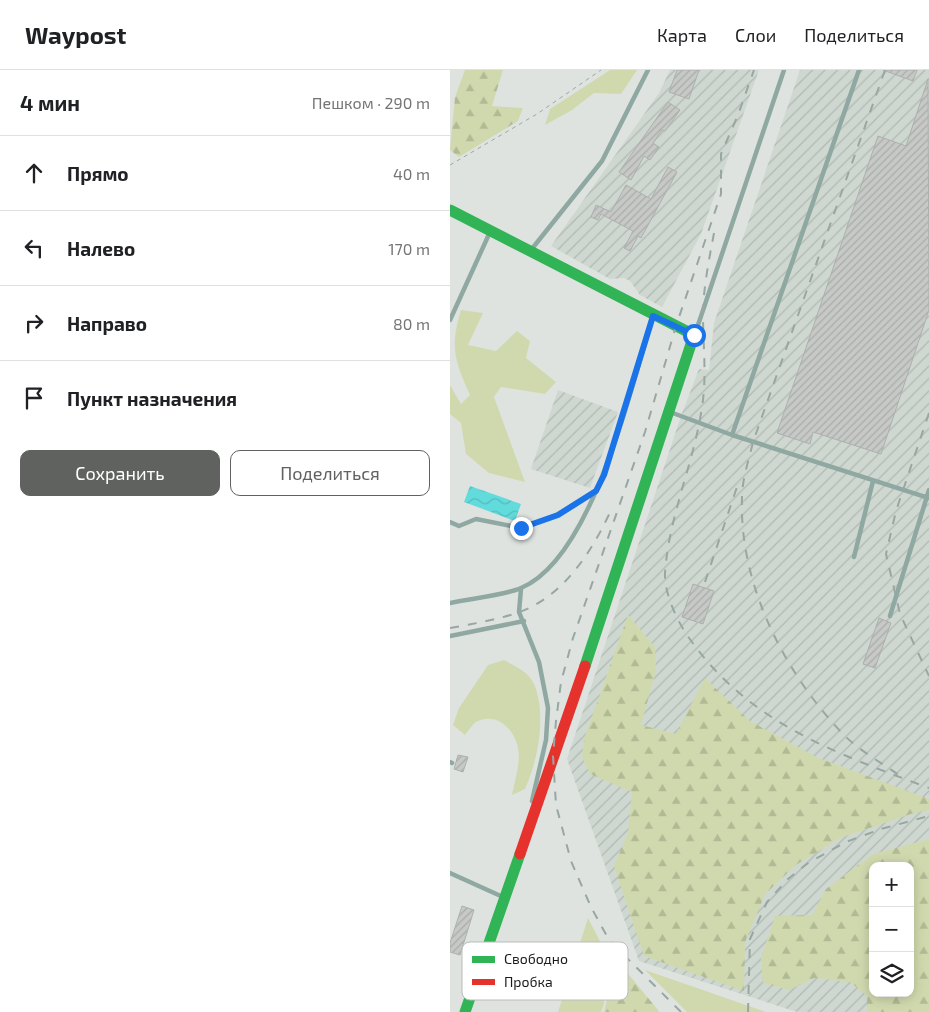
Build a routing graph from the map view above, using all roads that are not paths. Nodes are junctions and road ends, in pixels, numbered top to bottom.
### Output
1 (648, 70) edge
2 (784, 70) edge
3 (859, 70) edge
4 (450, 210) edge
5 (490, 230) junction
6 (530, 251) junction
7 (653, 316) junction
8 (450, 320) edge
9 (694, 335) junction
10 (669, 411) junction
11 (732, 435) junction
12 (873, 481) junction
13 (929, 490) edge
14 (596, 491) junction
15 (928, 498) edge
16 (450, 522) edge
17 (854, 556) dead end
18 (521, 588) junction
19 (450, 603) edge
20 (890, 616) dead end
21 (524, 621) junction
22 (450, 636) edge
23 (527, 830) junction
24 (450, 873) edge
25 (503, 897) junction
26 (488, 942) edge
27 (469, 1000) edge
28 (465, 1012) edge

1 - 6 lane
2 - 9 lane
3 - 11 lane
4 - 5 street
5 - 6 street
5 - 8 lane
6 - 7 street
7 - 9 street
7 - 14 lane
9 - 10 street
10 - 11 lane
10 - 23 street
11 - 12 lane
12 - 15 lane
12 - 17 lane
13 - 15 lane
14 - 16 lane
14 - 18 lane
15 - 20 lane
18 - 19 lane
18 - 21 lane
21 - 22 lane
21 - 23 lane
23 - 25 street
24 - 25 lane
25 - 26 street
27 - 28 street

